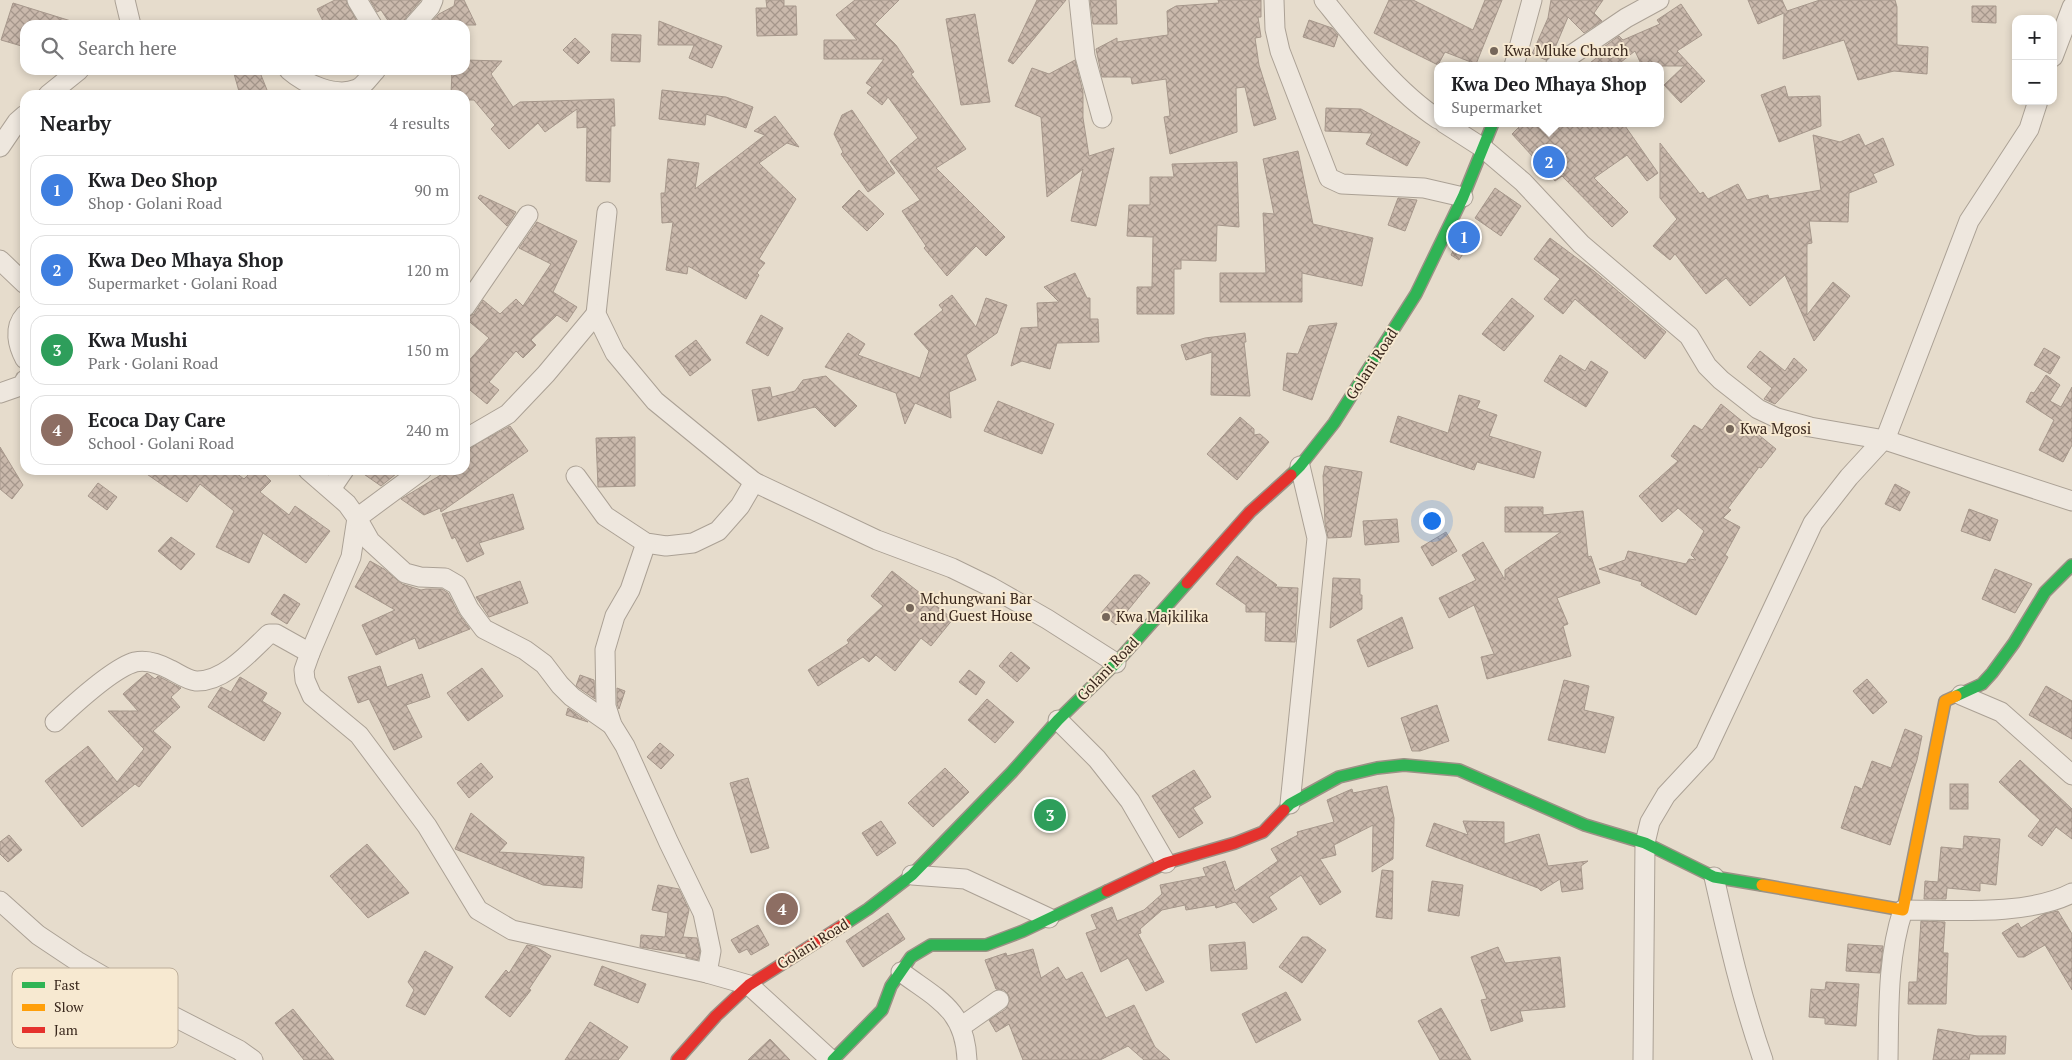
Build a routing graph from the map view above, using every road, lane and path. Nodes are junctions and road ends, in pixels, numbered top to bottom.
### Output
1 (125, 0) edge
2 (357, 0) edge
3 (434, 0) edge
4 (1079, 0) edge
5 (1274, 0) edge
6 (1324, 0) edge
7 (1532, 0) edge
8 (1659, 0) edge
9 (2072, 7) edge
10 (130, 20) edge
11 (369, 20) edge
12 (418, 20) edge
13 (2057, 46) edge
14 (1515, 62) edge
15 (1560, 62) edge
16 (72, 75) edge
17 (295, 75) edge
18 (371, 75) edge
19 (54, 90) edge
20 (331, 90) edge
21 (354, 90) edge
22 (2037, 105) edge
23 (1434, 116) edge
24 (1102, 118) dead end
25 (20, 119) edge
26 (1450, 127) edge
27 (1491, 127) edge
28 (0, 147) edge
29 (1483, 148) junction
30 (1463, 197) junction
31 (607, 212) dead end
32 (528, 215) dead end
33 (0, 260) edge
34 (20, 279) edge
35 (470, 299) edge
36 (596, 314) junction
37 (20, 322) edge
38 (20, 350) edge
39 (20, 385) edge
40 (0, 393) edge
41 (470, 436) edge
42 (1884, 440) junction
43 (1300, 466) junction
44 (314, 475) edge
45 (341, 475) edge
46 (415, 475) edge
47 (576, 476) dead end
48 (754, 482) junction
49 (331, 489) junction
50 (2072, 501) edge
51 (357, 518) junction
52 (646, 543) junction
53 (2072, 564) edge
54 (310, 653) junction
55 (1116, 663) junction
56 (1962, 694) junction
57 (1058, 720) junction
58 (55, 722) dead end
59 (612, 725) junction
60 (2072, 775) edge
61 (1290, 804) junction
62 (1645, 843) junction
63 (1166, 864) junction
64 (912, 874) junction
65 (1714, 877) junction
66 (2072, 893) edge
67 (0, 900) edge
68 (1903, 910) junction
69 (1049, 918) junction
70 (89, 968) edge
71 (901, 972) junction
72 (707, 973) junction
73 (749, 984) junction
74 (998, 1000) dead end
75 (178, 1019) edge
76 (962, 1026) junction
77 (253, 1060) edge
78 (677, 1060) edge
79 (832, 1060) edge
80 (967, 1060) edge
81 (1643, 1060) edge
82 (1763, 1060) edge
83 (1888, 1060) edge

1 - 10 street
2 - 11 street
3 - 12 street
4 - 24 street
5 - 30 street
6 - 23 street
7 - 14 street
8 - 15 street
9 - 13 street
16 - 19 street
17 - 20 street
18 - 21 street
22 - 42 street
25 - 28 street
26 - 29 street
27 - 29 street, Golani Road
29 - 30 street, Golani Road
29 - 42 street
30 - 43 street, Golani Road
31 - 36 street
32 - 35 street
33 - 34 street
36 - 41 street
36 - 48 street
37 - 38 street
39 - 40 street
42 - 50 street
42 - 62 street
43 - 55 street, Golani Road
43 - 61 street
44 - 49 street
45 - 49 street
46 - 51 street
47 - 52 street
48 - 52 street
48 - 55 street
49 - 51 street
51 - 54 street
51 - 59 street
52 - 59 street
53 - 56 street
54 - 58 street
54 - 72 street
55 - 57 street, Golani Road
56 - 60 street
56 - 68 street
57 - 63 street
57 - 64 street, Golani Road
59 - 72 street
61 - 62 street
61 - 63 street
62 - 65 street
62 - 81 street
63 - 69 street
64 - 69 street
64 - 73 street, Golani Road
65 - 68 street
65 - 82 street
66 - 68 street
67 - 70 street
68 - 83 street
69 - 71 street
71 - 76 street
71 - 79 street
72 - 73 street
73 - 78 street, Golani Road
73 - 79 street
74 - 76 street
75 - 77 street
76 - 80 street

